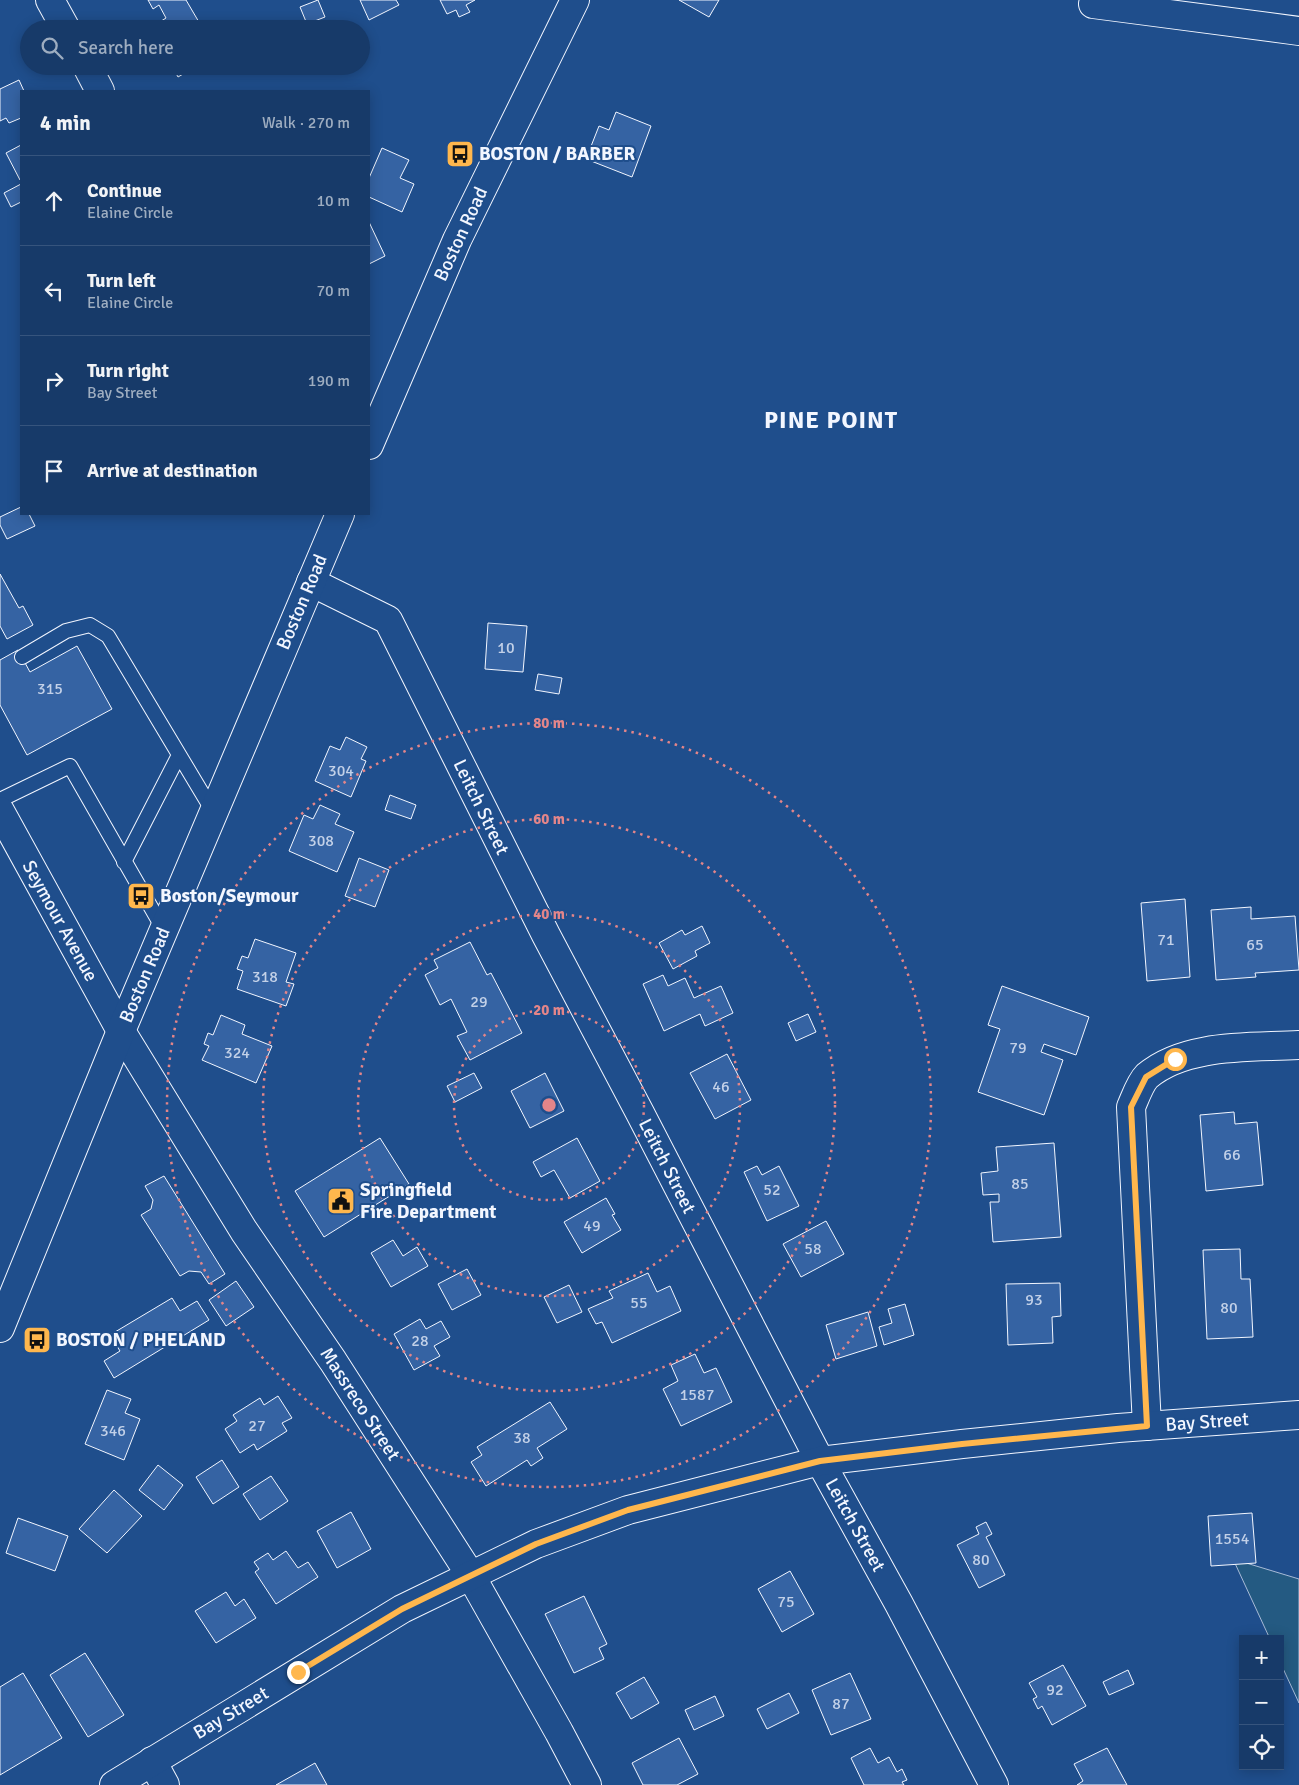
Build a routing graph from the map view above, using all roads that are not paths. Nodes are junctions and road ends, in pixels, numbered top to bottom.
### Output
1 (50, 0) edge
2 (575, 0) edge
3 (1094, 2) edge
4 (61, 20) edge
5 (1299, 31) edge
6 (92, 75) edge
7 (99, 90) edge
8 (370, 443) edge
9 (340, 515) edge
10 (311, 582) junction
11 (22, 657) dead end
12 (178, 755) junction
13 (0, 800) edge
14 (0, 811) edge
15 (214, 813) junction
16 (124, 862) junction
17 (164, 930) junction
18 (121, 1031) junction
19 (1299, 1045) edge
20 (0, 1328) edge
21 (1299, 1415) edge
22 (1147, 1426) junction
23 (820, 1461) junction
24 (470, 1576) junction
25 (152, 1761) junction
26 (114, 1785) edge
27 (165, 1785) edge
28 (587, 1785) edge
29 (994, 1785) edge

1 - 4 street
2 - 8 street, Boston Road
3 - 5 street
6 - 7 street
9 - 10 street, Boston Road
10 - 15 street, Boston Road
10 - 23 street, Leitch Street
11 - 12 lane
12 - 15 lane
12 - 16 lane
13 - 16 lane
14 - 18 street, Seymour Avenue
15 - 17 street, Boston Road
16 - 17 lane
17 - 18 street, Boston Road
18 - 20 street, Boston Road
18 - 24 street, Massreco Street
19 - 22 street
21 - 22 street, Bay Street
22 - 23 street, Bay Street
23 - 24 street, Bay Street
23 - 29 street, Leitch Street
24 - 25 street, Bay Street
24 - 28 street, Massreco Street
25 - 26 street, Bay Street
25 - 27 street

